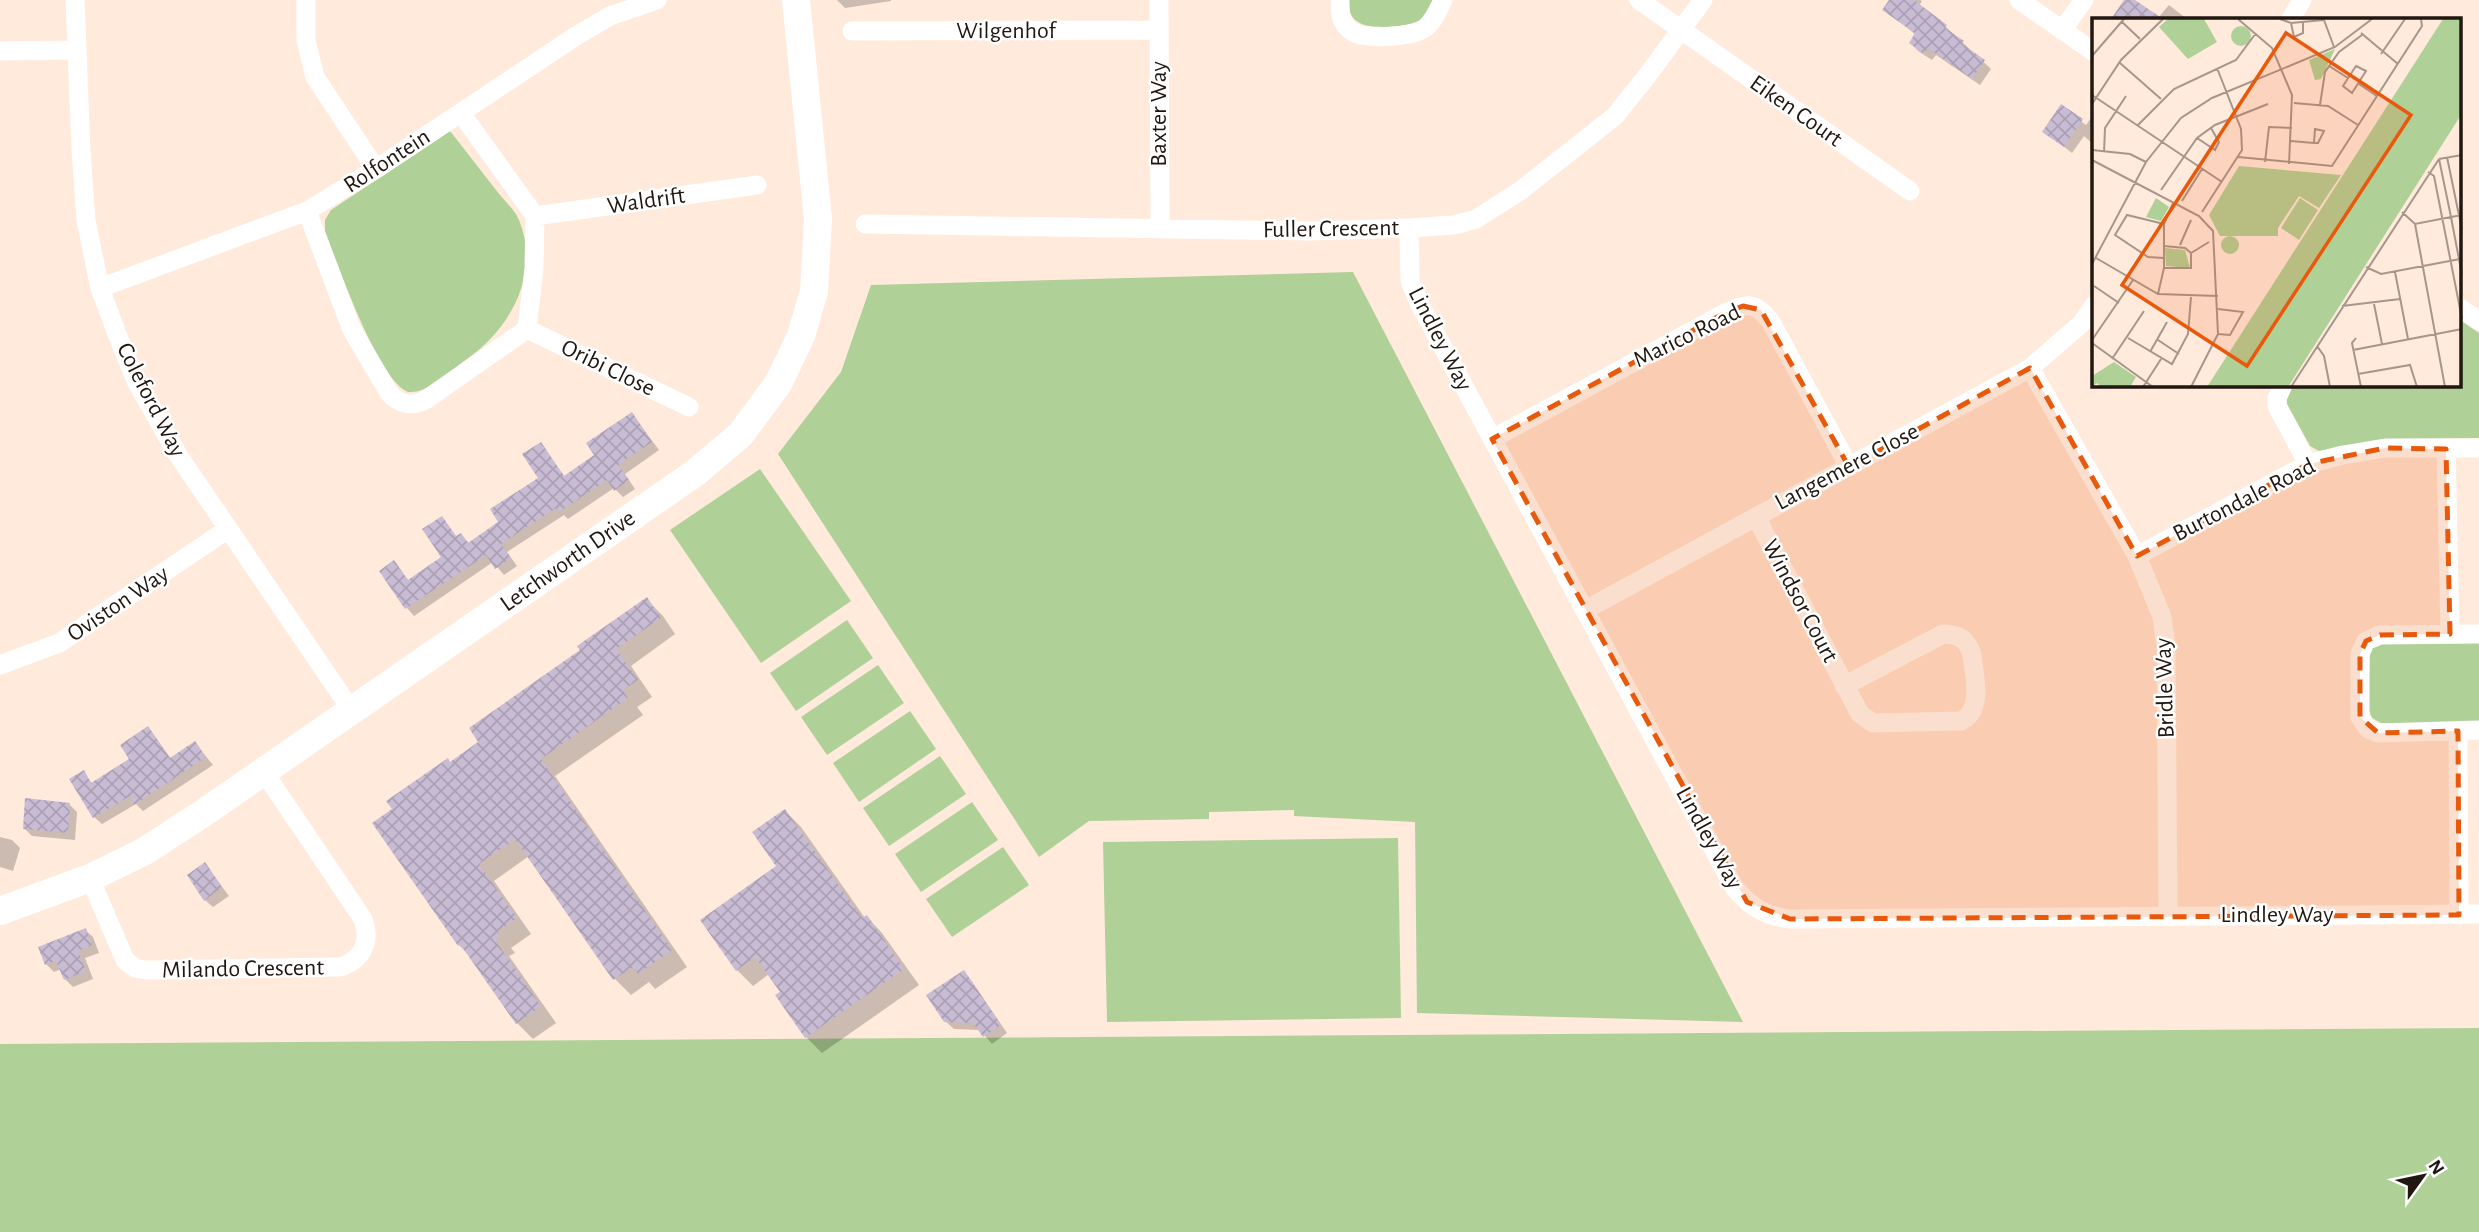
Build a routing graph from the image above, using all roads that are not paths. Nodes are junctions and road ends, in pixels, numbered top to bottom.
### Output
1 (75, 0) edge
2 (306, 0) edge
3 (657, 0) edge
4 (796, 0) edge
5 (1159, 0) edge
6 (1340, 0) edge
7 (1443, 0) edge
8 (1639, 0) edge
9 (1703, 0) edge
10 (2019, 0) edge
11 (2084, 0) edge
12 (2302, 0) edge
13 (607, 8) edge
14 (2292, 18) edge
15 (1159, 30) junction
16 (1682, 30) junction
17 (2062, 30) junction
18 (852, 31) dead end
19 (76, 50) junction
20 (0, 51) edge
21 (2092, 51) edge
22 (461, 113) junction
23 (376, 169) junction
24 (757, 186) dead end
25 (1910, 191) dead end
26 (307, 211) junction
27 (535, 216) junction
28 (865, 224) dead end
29 (1409, 228) junction
30 (1160, 229) junction
31 (100, 288) junction
32 (2092, 308) edge
33 (2462, 309) edge
34 (2479, 321) edge
35 (527, 329) junction
36 (2030, 368) junction
37 (2282, 387) edge
38 (689, 407) dead end
39 (1492, 439) junction
40 (2479, 448) edge
41 (2446, 450) junction
42 (2308, 464) junction
43 (1849, 467) junction
44 (1756, 517) junction
45 (228, 529) junction
46 (2137, 556) junction
47 (1585, 610) junction
48 (2450, 634) junction
49 (2479, 634) edge
50 (0, 665) edge
51 (1844, 686) junction
52 (352, 711) junction
53 (2479, 730) edge
54 (2458, 731) junction
55 (264, 772) junction
56 (90, 878) junction
57 (0, 911) edge
58 (2479, 914) edge
59 (2459, 915) junction
60 (2168, 916) junction

1 - 19 street, Coleford Way
2 - 23 street
3 - 13 street, Rolfontein
4 - 52 street, Letchworth Drive
5 - 15 street, Baxter Way
6 - 7 street
8 - 16 street, Eiken Court
9 - 16 street, Fuller Crescent
10 - 17 street
11 - 17 street
12 - 14 street
13 - 22 street, Rolfontein
15 - 18 street, Wilgenhof
15 - 30 street, Baxter Way
16 - 25 street, Eiken Court
16 - 29 street, Fuller Crescent
17 - 21 street
19 - 20 street
19 - 31 street, Coleford Way
22 - 23 street, Rolfontein
22 - 27 street
23 - 26 street, Rolfontein
24 - 27 street, Waldrift
26 - 31 street, Rolfontein
26 - 35 street
27 - 35 street
28 - 30 street, Fuller Crescent
29 - 30 street, Fuller Crescent
29 - 39 street, Lindley Way
31 - 45 street, Coleford Way
32 - 36 street, Langemere Close
33 - 34 street
35 - 38 street, Oribi Close
36 - 43 street, Langemere Close
36 - 46 street, Bridle Way
37 - 42 street
39 - 43 street, Marico Road
39 - 47 street, Lindley Way
40 - 41 street, Burtondale Road
41 - 42 street, Burtondale Road
41 - 48 street
42 - 46 street, Burtondale Road
43 - 44 street, Langemere Close
44 - 47 street, Langemere Close
44 - 51 street, Windsor Court
45 - 50 street, Oviston Way
45 - 52 street, Coleford Way
46 - 60 street, Bridle Way
47 - 60 street, Lindley Way
48 - 49 street
48 - 54 street
51 - 51 street, Windsor Court
52 - 55 street, Letchworth Drive
53 - 54 street
54 - 59 street
55 - 56 street, Letchworth Drive
55 - 56 street, Milando Crescent
56 - 57 street, Letchworth Drive
58 - 59 street, Lindley Way
59 - 60 street, Lindley Way

